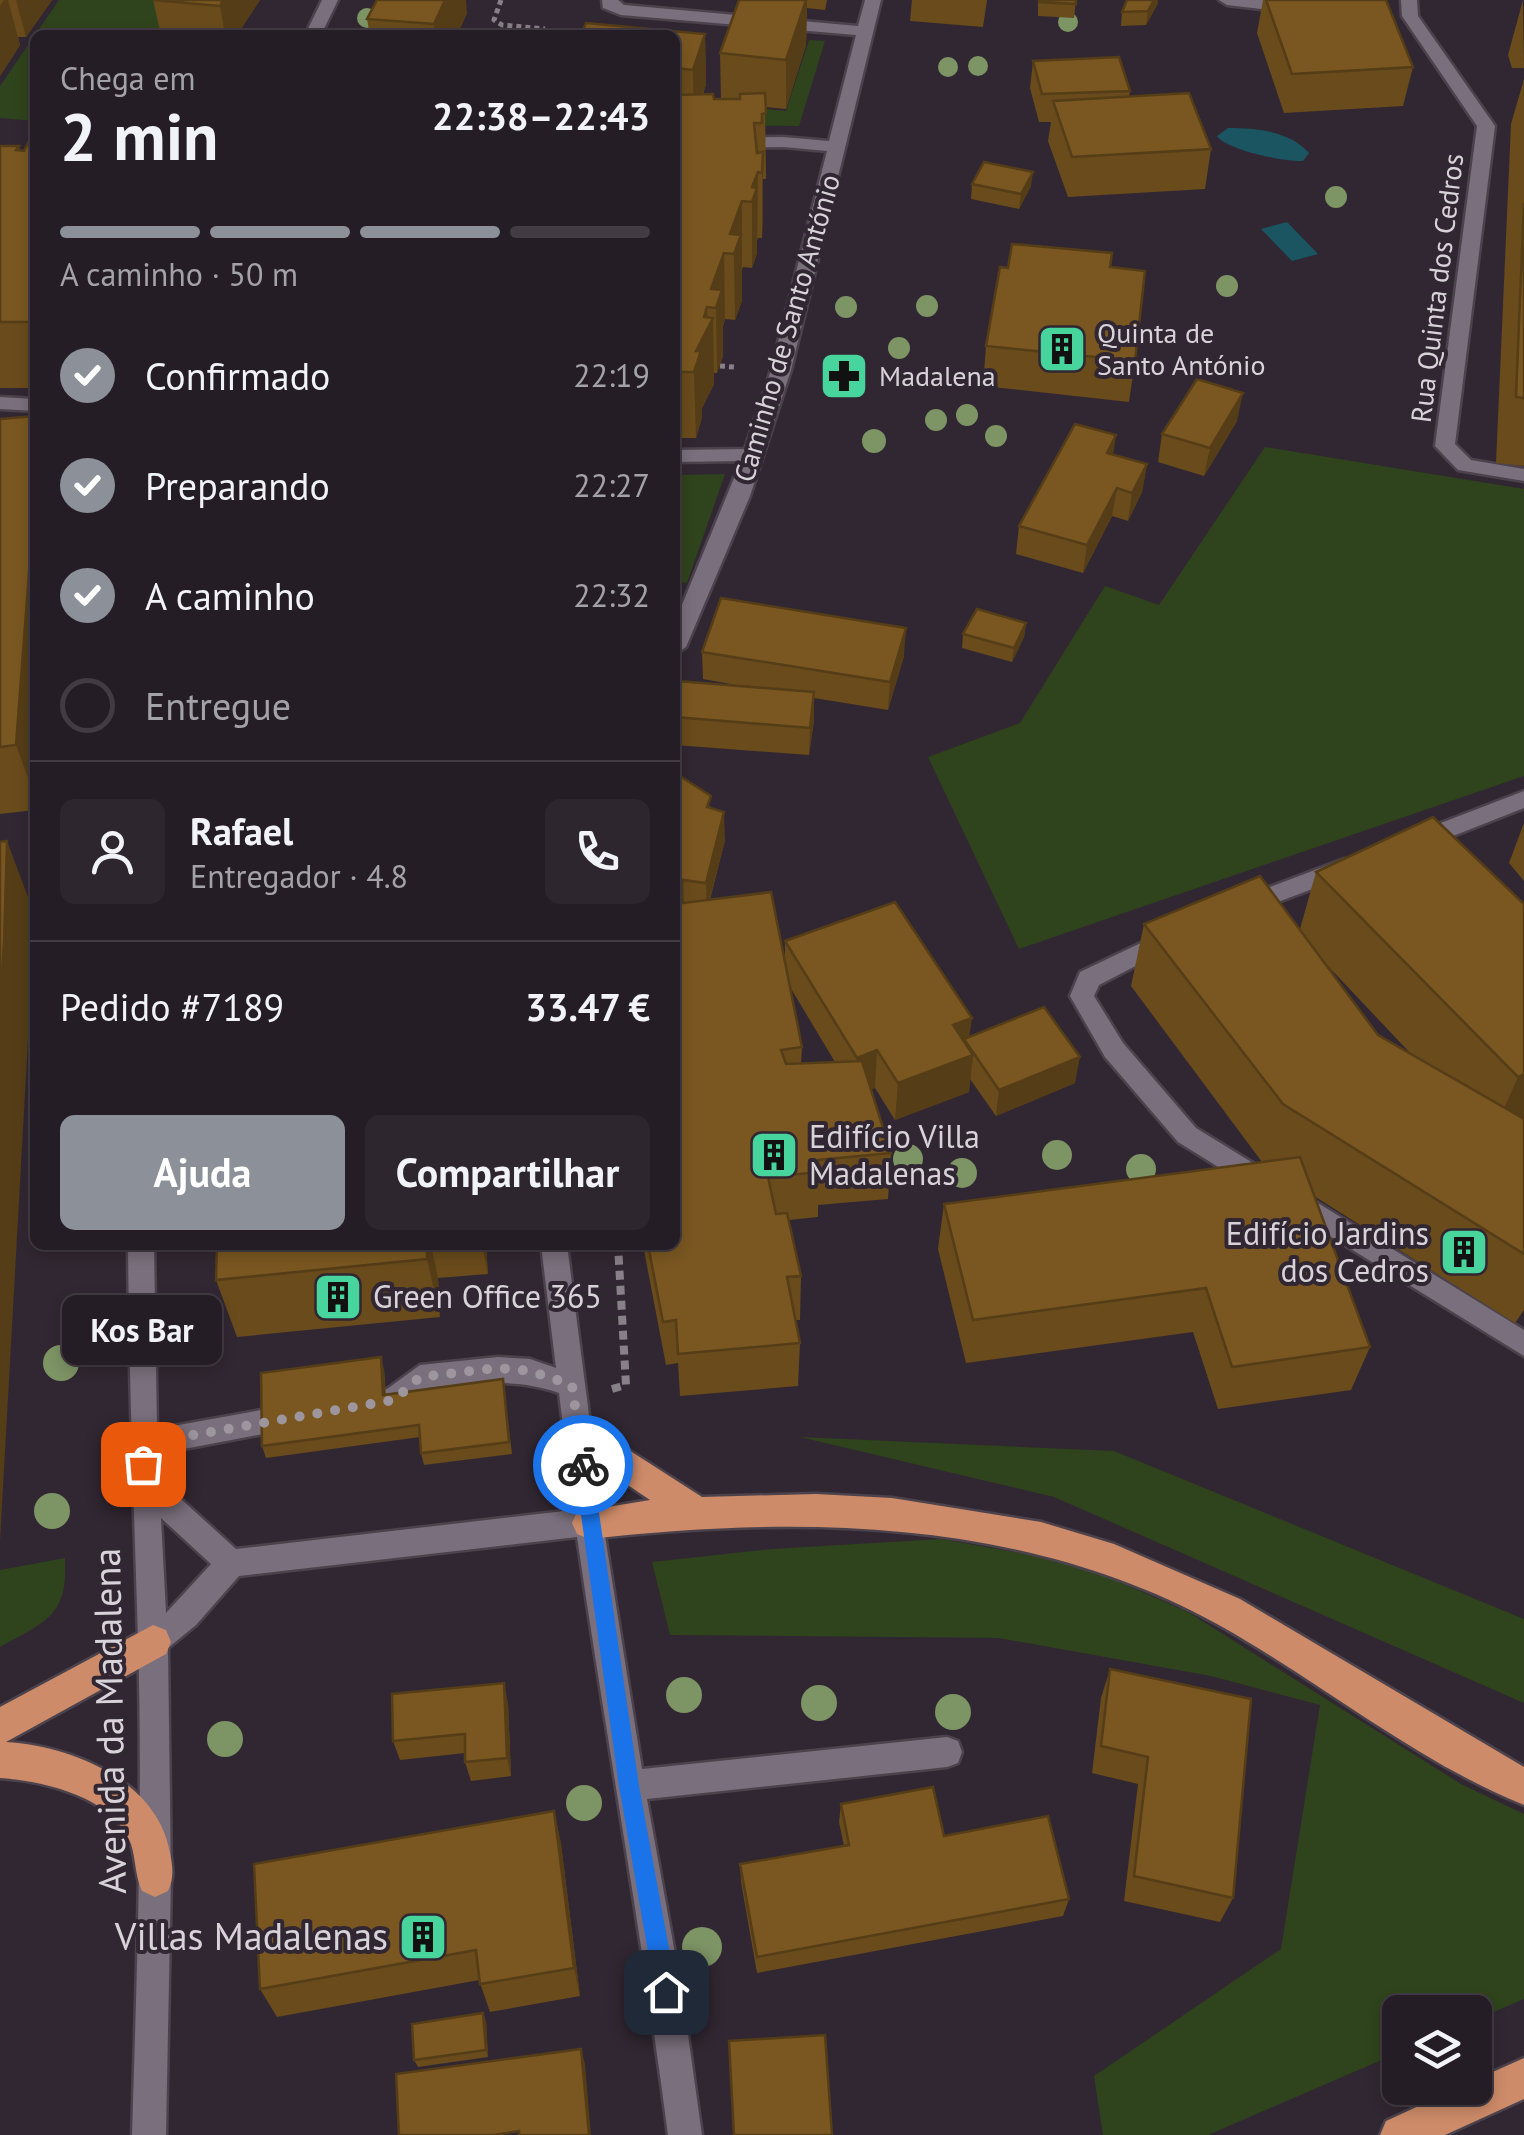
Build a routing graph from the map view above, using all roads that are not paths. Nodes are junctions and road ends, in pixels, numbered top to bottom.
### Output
1 (330, 0) edge
2 (610, 0) edge
3 (873, 0) edge
4 (1228, 0) edge
5 (1313, 9) edge
6 (1404, 10) edge
7 (315, 30) edge
8 (864, 31) junction
9 (680, 143) edge
10 (838, 147) junction
11 (0, 403) edge
12 (30, 405) edge
13 (753, 455) junction
14 (680, 456) edge
15 (1524, 476) edge
16 (680, 635) edge
17 (1524, 799) edge
18 (1413, 851) edge
19 (1360, 862) edge
20 (1218, 917) edge
21 (1184, 932) edge
22 (141, 1250) edge
23 (555, 1250) edge
24 (1524, 1344) edge
25 (572, 1385) junction
26 (355, 1406) edge
27 (316, 1413) edge
28 (579, 1433) junction
29 (142, 1444) junction
30 (144, 1484) junction
31 (700, 1514) junction
32 (590, 1523) junction
33 (232, 1563) junction
34 (153, 1642) junction
35 (0, 1727) edge
36 (947, 1752) dead end
37 (0, 1760) edge
38 (629, 1786) junction
39 (1524, 1786) edge
40 (155, 1878) junction
41 (1524, 2078) edge
42 (149, 2135) edge
43 (685, 2135) edge
44 (1400, 2135) edge

1 - 7 street
2 - 8 street
3 - 8 street, Caminho de Santo António
4 - 5 street
6 - 15 street, Rua Quinta dos Cedros
8 - 10 street, Caminho de Santo António
9 - 10 street
10 - 13 street, Caminho de Santo António
11 - 12 street
13 - 14 street
13 - 16 street, Caminho de Santo António
17 - 18 street
19 - 20 street
21 - 24 street
22 - 29 street, Avenida da Madalena
23 - 25 street
25 - 26 street
25 - 28 street
27 - 29 street
28 - 31 highway
28 - 32 street
29 - 30 street, Avenida da Madalena
30 - 33 street
30 - 34 street, Avenida da Madalena
31 - 32 highway
31 - 39 highway
32 - 33 street
32 - 38 street
33 - 34 street
34 - 35 highway
34 - 40 street, Avenida da Madalena
36 - 38 street
37 - 40 highway
38 - 43 street
40 - 42 street, Avenida da Madalena
41 - 44 highway

